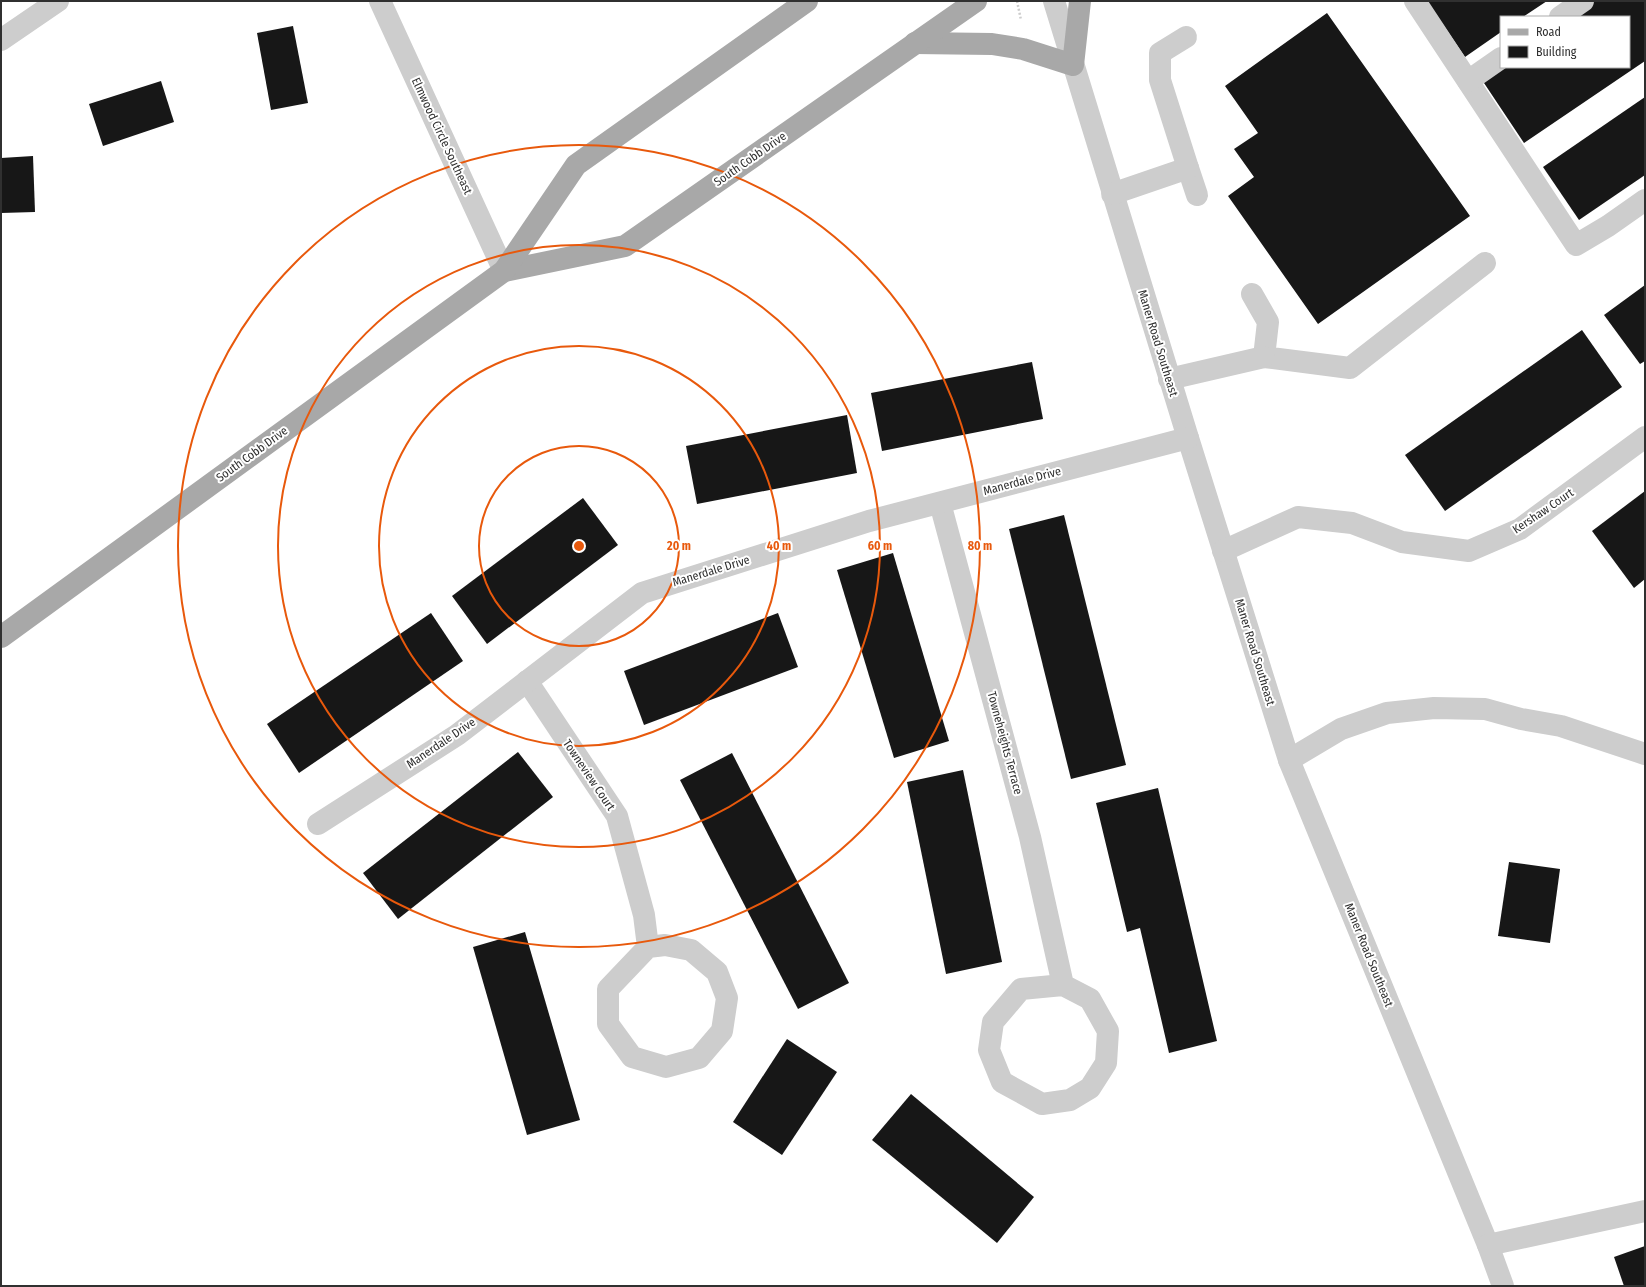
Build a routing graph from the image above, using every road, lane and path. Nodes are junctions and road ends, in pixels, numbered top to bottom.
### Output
1 (58, 1) edge
2 (380, 1) edge
3 (807, 1) edge
4 (976, 1) edge
5 (1017, 1) edge
6 (1054, 1) edge
7 (1080, 1) edge
8 (1415, 1) edge
9 (1583, 1) edge
10 (1561, 16) edge
11 (1021, 19) dead end
12 (1186, 36) dead end
13 (1, 40) edge
14 (915, 43) junction
15 (1500, 59) edge
16 (1073, 66) junction
17 (1468, 81) junction
18 (1188, 168) junction
19 (1112, 194) junction
20 (1197, 195) dead end
21 (1645, 200) edge
22 (1485, 263) dead end
23 (504, 271) junction
24 (1252, 294) dead end
25 (1264, 358) junction
26 (1169, 379) junction
27 (1645, 437) edge
28 (1188, 438) junction
29 (940, 503) junction
30 (1223, 551) junction
31 (1, 637) edge
32 (527, 681) junction
33 (1645, 754) edge
34 (1289, 760) junction
35 (318, 824) dead end
36 (648, 948) junction
37 (1063, 985) junction
38 (1645, 1211) edge
39 (1488, 1245) junction
40 (1503, 1286) edge

1 - 13 street
2 - 23 street, Elmwood Circle Southeast
3 - 23 main road, South Cobb Drive
4 - 14 main road, South Cobb Drive
5 - 11 path
6 - 16 street, Maner Road Southeast
7 - 16 main road
8 - 17 street
9 - 10 street
12 - 18 street
14 - 16 main road
14 - 23 main road, South Cobb Drive
15 - 17 street
16 - 19 street, Maner Road Southeast
17 - 21 street
18 - 19 street
18 - 20 street
19 - 26 street, Maner Road Southeast
22 - 25 street
23 - 31 main road, South Cobb Drive
24 - 25 street
25 - 26 street
26 - 28 street, Maner Road Southeast
27 - 30 street, Kershaw Court
28 - 29 street, Manerdale Drive
28 - 30 street, Maner Road Southeast
29 - 32 street, Manerdale Drive
29 - 37 street, Towneheights Terrace
30 - 34 street, Maner Road Southeast
32 - 35 street, Manerdale Drive
32 - 36 street, Towneview Court
33 - 34 street
34 - 39 street, Maner Road Southeast
36 - 36 street
37 - 37 street
38 - 39 street
39 - 40 street, Maner Road Southeast

